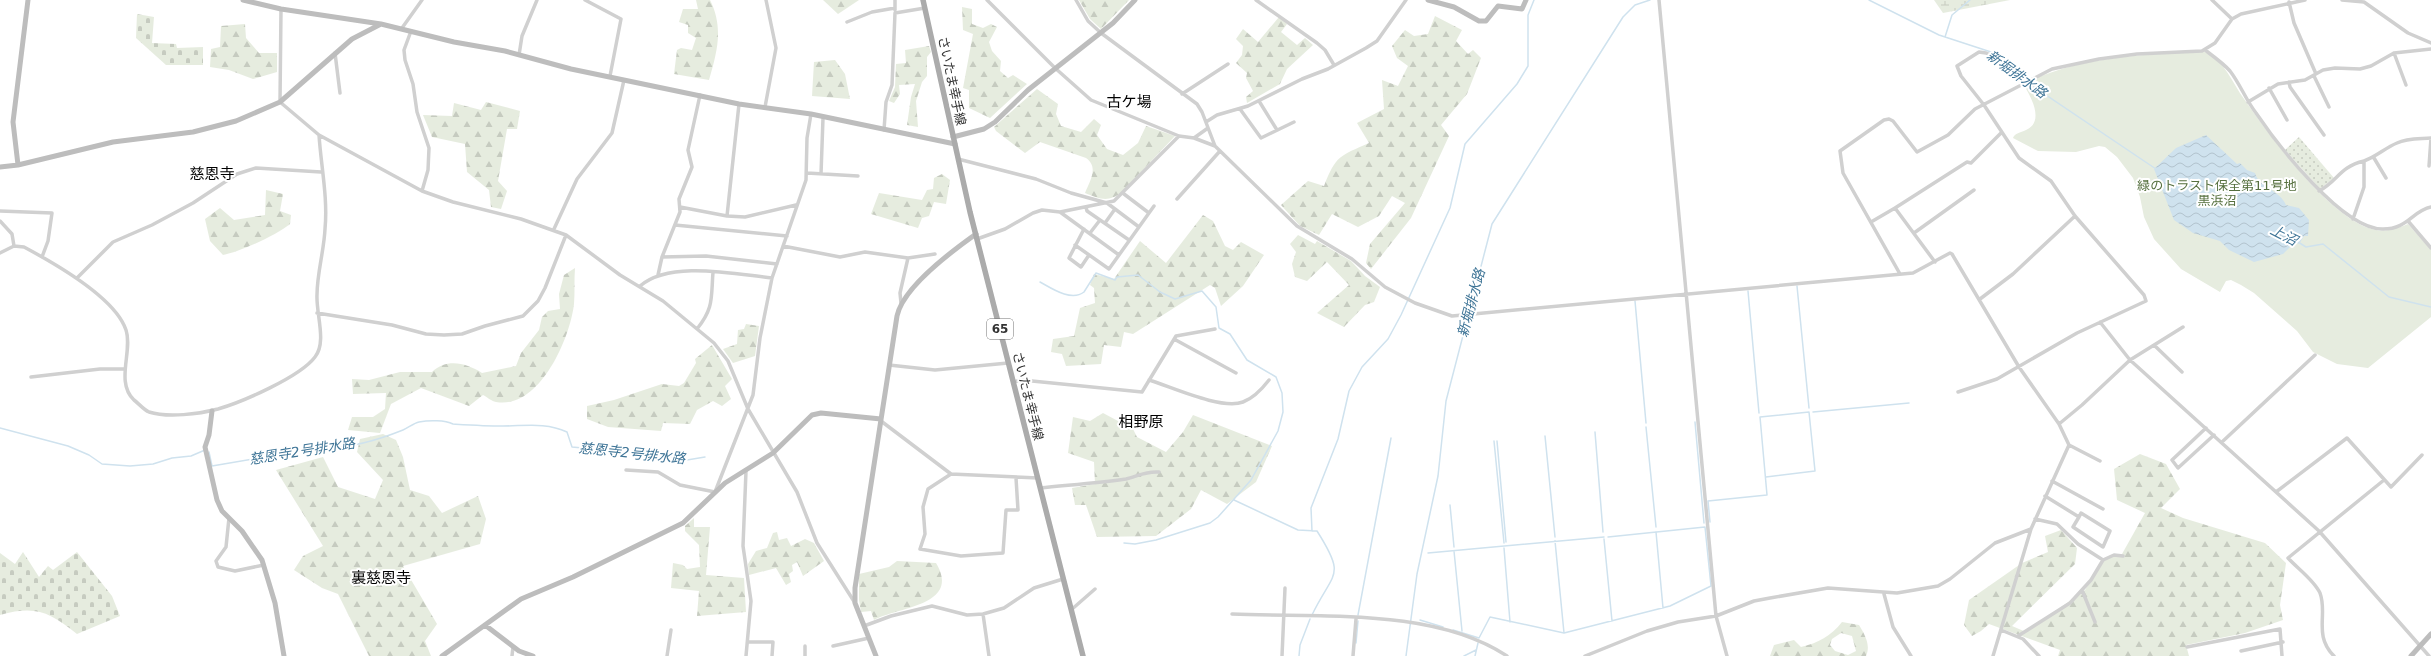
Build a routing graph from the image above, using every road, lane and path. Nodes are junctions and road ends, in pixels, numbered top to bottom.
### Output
1 (28, 0) edge
2 (243, 0) edge
3 (422, 0) edge
4 (537, 0) edge
5 (585, 0) edge
6 (766, 0) edge
7 (895, 0) edge
8 (923, 0) edge
9 (987, 0) edge
10 (1076, 0) edge
11 (1134, 0) edge
12 (1256, 0) edge
13 (1268, 0) edge
14 (1406, 0) edge
15 (1428, 0) edge
16 (1526, 0) edge
17 (2212, 0) edge
18 (2305, 0) edge
19 (2342, 0) edge
20 (1659, 2) edge
21 (2289, 2) junction
22 (1265, 5) junction
23 (895, 8) junction
24 (925, 8) junction
25 (281, 9) junction
26 (895, 13) junction
27 (2232, 18) junction
28 (847, 22) dead end
29 (381, 24) junction
30 (402, 28) junction
31 (411, 31) junction
32 (1101, 33) junction
33 (2431, 43) edge
34 (2205, 50) junction
35 (2431, 51) edge
36 (335, 53) junction
37 (2394, 53) junction
38 (519, 55) junction
39 (1228, 64) dead end
40 (1334, 65) junction
41 (1055, 68) junction
42 (2315, 75) junction
43 (610, 76) junction
44 (625, 78) junction
45 (2024, 82) junction
46 (2289, 82) junction
47 (2406, 85) dead end
48 (2269, 88) junction
49 (340, 93) dead end
50 (1182, 94) junction
51 (700, 95) junction
52 (1259, 101) junction
53 (280, 102) junction
54 (2248, 102) junction
55 (739, 104) junction
56 (1984, 105) junction
57 (765, 107) junction
58 (2329, 107) dead end
59 (1240, 109) junction
60 (811, 114) junction
61 (823, 118) junction
62 (2287, 120) dead end
63 (1206, 122) junction
64 (1294, 122) dead end
65 (1208, 128) junction
66 (1277, 130) junction
67 (884, 131) junction
68 (2001, 133) junction
69 (319, 135) junction
70 (2324, 135) dead end
71 (1179, 136) junction
72 (953, 137) junction
73 (1194, 138) junction
74 (2431, 138) edge
75 (955, 144) junction
76 (1215, 146) junction
77 (1220, 151) junction
78 (2374, 158) junction
79 (958, 159) junction
80 (2364, 161) junction
81 (18, 165) junction
82 (2429, 166) dead end
83 (0, 167) edge
84 (321, 172) junction
85 (807, 174) junction
86 (821, 174) junction
87 (858, 176) dead end
88 (2386, 178) dead end
89 (1974, 190) dead end
90 (422, 191) junction
91 (2319, 191) junction
92 (1124, 194) junction
93 (1177, 199) dead end
94 (1107, 203) junction
95 (796, 205) junction
96 (1154, 206) dead end
97 (2431, 206) edge
98 (680, 207) junction
99 (1086, 208) junction
100 (1895, 208) junction
101 (1115, 209) junction
102 (0, 211) edge
103 (1060, 212) junction
104 (1149, 212) junction
105 (727, 216) junction
106 (2076, 216) junction
107 (2354, 219) junction
108 (1100, 220) junction
109 (0, 221) edge
110 (2408, 221) junction
111 (1871, 222) junction
112 (1105, 223) junction
113 (675, 225) junction
114 (1139, 227) junction
115 (554, 229) junction
116 (1084, 229) junction
117 (1090, 233) junction
118 (1914, 233) junction
119 (566, 235) junction
120 (787, 236) junction
121 (976, 236) junction
122 (1129, 240) junction
123 (1075, 245) junction
124 (14, 246) junction
125 (783, 246) junction
126 (2431, 248) edge
127 (0, 253) edge
128 (935, 254) dead end
129 (1089, 255) junction
130 (1119, 255) junction
131 (42, 257) junction
132 (662, 257) junction
133 (908, 258) junction
134 (1934, 262) junction
135 (777, 264) junction
136 (713, 272) junction
137 (1900, 274) junction
138 (658, 275) junction
139 (77, 278) junction
140 (772, 278) junction
141 (640, 286) junction
142 (1685, 295) junction
143 (1980, 299) junction
144 (901, 303) junction
145 (317, 313) junction
146 (2100, 322) junction
147 (2183, 327) dead end
148 (697, 329) junction
149 (1215, 330) dead end
150 (1174, 339) junction
151 (2154, 345) junction
152 (2315, 355) dead end
153 (2130, 360) junction
154 (1008, 363) junction
155 (889, 365) junction
156 (2019, 367) junction
157 (125, 369) junction
158 (2182, 372) dead end
159 (1236, 373) dead end
160 (31, 377) dead end
161 (1149, 380) junction
162 (1269, 380) dead end
163 (1013, 382) junction
164 (1958, 392) dead end
165 (748, 409) junction
166 (212, 411) junction
167 (881, 420) junction
168 (2059, 424) junction
169 (2206, 428) junction
170 (2214, 435) junction
171 (2222, 442) junction
172 (2069, 445) junction
173 (773, 452) junction
174 (2422, 455) dead end
175 (2100, 461) dead end
176 (626, 470) dead end
177 (746, 471) junction
178 (1159, 472) dead end
179 (951, 474) junction
180 (1016, 478) junction
181 (1038, 478) junction
182 (2384, 480) junction
183 (2052, 481) junction
184 (1040, 488) junction
185 (716, 492) junction
186 (2276, 492) junction
187 (2045, 496) junction
188 (2103, 509) dead end
189 (2079, 517) junction
190 (229, 518) junction
191 (2035, 520) junction
192 (2031, 529) junction
193 (2319, 531) junction
194 (2123, 556) dead end
195 (2103, 560) junction
196 (264, 565) junction
197 (1063, 579) junction
198 (1285, 588) dead end
199 (1095, 589) dead end
200 (2082, 590) junction
201 (1884, 594) junction
202 (855, 603) junction
203 (1071, 610) junction
204 (983, 614) junction
205 (1232, 614) dead end
206 (1284, 616) junction
207 (1716, 616) junction
208 (1356, 619) junction
209 (2095, 622) dead end
210 (485, 625) junction
211 (864, 626) junction
212 (671, 630) dead end
213 (2001, 630) junction
214 (2431, 634) edge
215 (2018, 636) junction
216 (869, 638) junction
217 (748, 642) junction
218 (2282, 642) junction
219 (805, 646) dead end
220 (833, 646) dead end
221 (2420, 646) junction
222 (513, 647) junction
223 (2187, 647) dead end
224 (2241, 651) dead end
225 (284, 656) edge
226 (442, 656) edge
227 (512, 656) edge
228 (533, 656) edge
229 (667, 656) edge
230 (746, 656) edge
231 (772, 656) edge
232 (805, 656) edge
233 (876, 656) edge
234 (989, 656) edge
235 (1083, 656) edge
236 (1282, 656) edge
237 (1353, 656) edge
238 (1507, 656) edge
239 (1585, 656) edge
240 (1727, 656) edge
241 (1910, 656) edge
242 (1993, 656) edge
243 (2039, 656) edge
244 (2282, 656) edge
245 (2334, 656) edge
246 (2411, 656) edge
247 (2429, 656) edge

1 - 81 street
2 - 25 street
3 - 30 street
4 - 38 street
5 - 43 street
6 - 57 street
7 - 23 street
8 - 24 main road, さいたま幸手線 / 65
9 - 41 street
10 - 32 street
11 - 32 street
12 - 22 street
13 - 22 street
14 - 40 street
15 - 16 street
17 - 27 street
18 - 21 street
19 - 33 street
20 - 142 street
21 - 27 street
21 - 42 street
22 - 40 street
23 - 26 street
23 - 28 street
24 - 26 street
24 - 72 main road, さいたま幸手線 / 65
25 - 29 street
25 - 53 street
26 - 67 street
27 - 34 street
29 - 30 street
29 - 36 street
30 - 31 street
31 - 38 street
31 - 90 street
32 - 41 street
32 - 50 street
34 - 45 street
34 - 54 street
35 - 37 street
36 - 49 street
36 - 53 street
37 - 42 street
37 - 47 street
38 - 43 street
39 - 50 street
40 - 52 street
41 - 71 street
41 - 72 street
42 - 46 street
42 - 58 street
43 - 44 street
44 - 51 street
44 - 115 street
45 - 56 street
45 - 56 street
46 - 48 street
46 - 70 street
48 - 54 street
48 - 62 street
50 - 63 street
51 - 55 street
51 - 98 street
52 - 59 street
52 - 66 street
53 - 69 street
53 - 81 street
54 - 91 street
55 - 57 street
55 - 105 street
56 - 68 street
56 - 111 street
57 - 60 street
59 - 63 street
59 - 66 street
60 - 61 street
60 - 85 street
61 - 67 street
61 - 86 street
63 - 65 street
64 - 66 street
65 - 73 street
65 - 76 street
67 - 75 street
68 - 100 street
68 - 106 street
69 - 84 street
69 - 90 street
71 - 73 street
71 - 92 street
72 - 75 main road, さいたま幸手線 / 65
73 - 76 street
74 - 78 street
74 - 82 street
75 - 79 main road, さいたま幸手線 / 65
76 - 77 street
77 - 93 street
77 - 142 street
78 - 80 street
78 - 88 street
79 - 94 street
79 - 121 main road, さいたま幸手線 / 65
80 - 91 street
80 - 107 street
81 - 83 street
84 - 139 street
84 - 145 street
85 - 86 street
85 - 95 street
86 - 87 street
89 - 118 street
90 - 115 street
91 - 107 street
92 - 94 street
92 - 104 street
94 - 99 street
94 - 101 street
95 - 105 street
95 - 120 street
96 - 104 street
97 - 110 street
98 - 105 street
98 - 113 street
99 - 103 street
99 - 108 street
100 - 111 street
100 - 118 street
101 - 112 street
101 - 114 street
102 - 131 street
103 - 116 street
103 - 121 street
104 - 114 street
106 - 143 street
106 - 146 street
107 - 110 street
108 - 112 street
108 - 117 street
109 - 124 street
110 - 126 street
111 - 137 street
112 - 122 street
113 - 120 street
113 - 132 street
114 - 122 street
115 - 119 street
116 - 117 street
116 - 123 street
117 - 130 street
118 - 134 street
119 - 141 street
119 - 145 street
120 - 125 street
121 - 144 street
121 - 154 main road, さいたま幸手線 / 65
122 - 130 street
123 - 129 street
123 - 129 street
124 - 127 street
124 - 131 street
125 - 133 street
125 - 135 street
128 - 133 street
129 - 130 street
131 - 139 street
132 - 135 street
132 - 138 street
133 - 144 street
134 - 137 street
134 - 143 street
135 - 140 street
136 - 138 street
136 - 140 street
136 - 148 street
137 - 142 street
138 - 141 street
139 - 157 street
140 - 165 street
141 - 148 street
142 - 207 street
143 - 156 street
144 - 155 street
145 - 166 street
146 - 153 street
146 - 156 street
147 - 151 street
148 - 165 street
149 - 150 street
150 - 159 street
150 - 161 street
151 - 153 street
151 - 158 street
152 - 171 street
153 - 168 street
153 - 169 street
154 - 155 street
154 - 163 main road, さいたま幸手線 / 65
155 - 167 street
156 - 164 street
156 - 168 street
157 - 160 street
157 - 166 street
161 - 162 street
161 - 163 street
163 - 181 main road, さいたま幸手線 / 65
165 - 173 street
165 - 185 street
166 - 190 street
167 - 173 street
167 - 179 street
167 - 202 street
168 - 172 street
169 - 170 street
169 - 170 street
170 - 171 street
171 - 186 street
172 - 175 street
172 - 183 street
173 - 177 street
173 - 202 street
174 - 182 street
176 - 185 street
177 - 185 street
177 - 217 street
178 - 184 street
179 - 180 street
179 - 180 street
180 - 181 street
181 - 184 main road, さいたま幸手線 / 65
182 - 186 street
182 - 193 street
183 - 187 street
183 - 188 street
184 - 197 main road, さいたま幸手線 / 65
185 - 210 street
186 - 193 street
187 - 189 street
187 - 191 street
189 - 189 street
190 - 196 street
190 - 196 street
191 - 192 street
191 - 195 street
192 - 201 street
192 - 213 street
193 - 221 street
193 - 245 street
194 - 195 street
195 - 200 street
196 - 225 street
197 - 203 main road, さいたま幸手線 / 65
197 - 204 street
198 - 206 street
199 - 203 street
200 - 209 street
200 - 215 street
201 - 207 street
201 - 241 street
202 - 211 street
203 - 235 main road, さいたま幸手線 / 65
204 - 211 street
204 - 234 street
205 - 206 street
206 - 208 street
206 - 236 street
207 - 239 street
207 - 240 street
208 - 237 street
208 - 238 street
210 - 222 street
210 - 226 street
211 - 216 street
212 - 229 street
213 - 215 street
213 - 242 street
214 - 221 street
215 - 243 street
216 - 220 street
216 - 233 street
217 - 230 street
217 - 231 street
218 - 223 street
218 - 224 street
218 - 244 street
219 - 232 street
221 - 246 street
221 - 247 street
222 - 227 street
222 - 228 street

